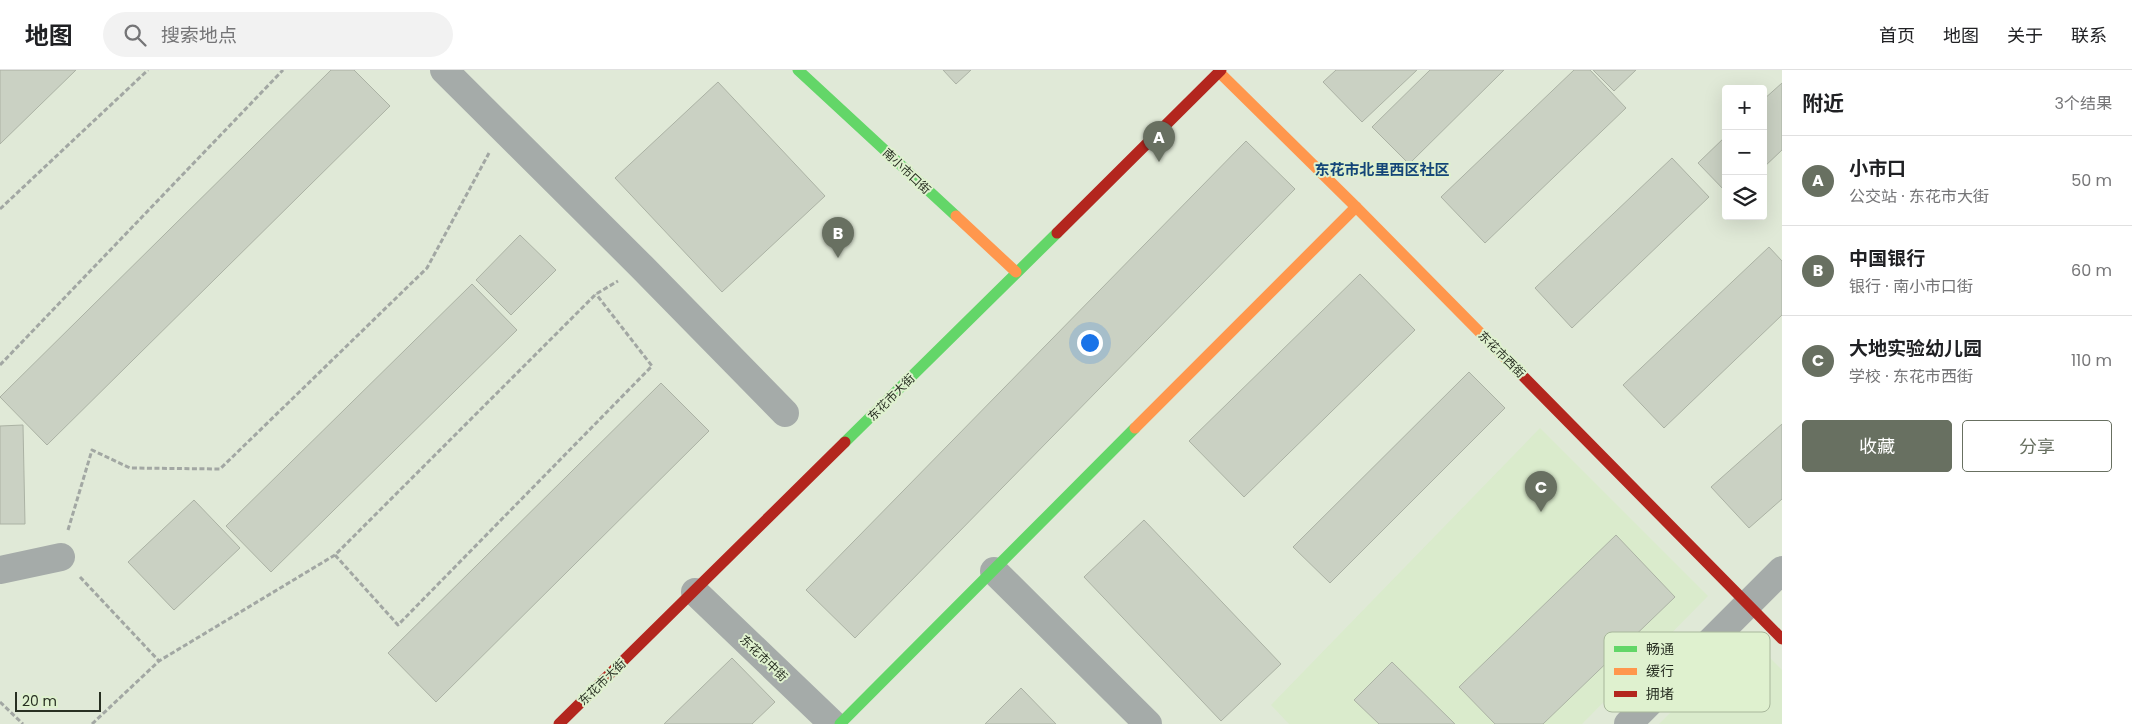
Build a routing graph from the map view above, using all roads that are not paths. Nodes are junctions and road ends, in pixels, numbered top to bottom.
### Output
1 (444, 70) edge
2 (798, 70) edge
3 (1220, 71) edge
4 (1356, 207) junction
5 (1016, 272) junction
6 (785, 413) dead end
7 (61, 557) road end
8 (0, 570) edge
9 (1782, 570) edge
10 (994, 571) junction
11 (695, 592) junction
12 (1748, 604) junction
13 (1720, 632) edge
14 (1782, 639) edge
15 (1640, 712) edge
16 (824, 721) edge
17 (559, 724) edge
18 (1148, 724) edge
19 (1628, 724) edge

1 - 6 street
2 - 5 street, 南小市口街
3 - 4 street, 东花市西街
3 - 5 street, 东花市大街
4 - 10 street
4 - 12 street, 东花市西街
5 - 11 street, 东花市大街
7 - 8 street
9 - 12 street
10 - 16 street
10 - 18 street
11 - 16 street, 东花市中街
11 - 17 street, 东花市大街
12 - 13 street
12 - 14 street, 东花市西街
15 - 19 street

